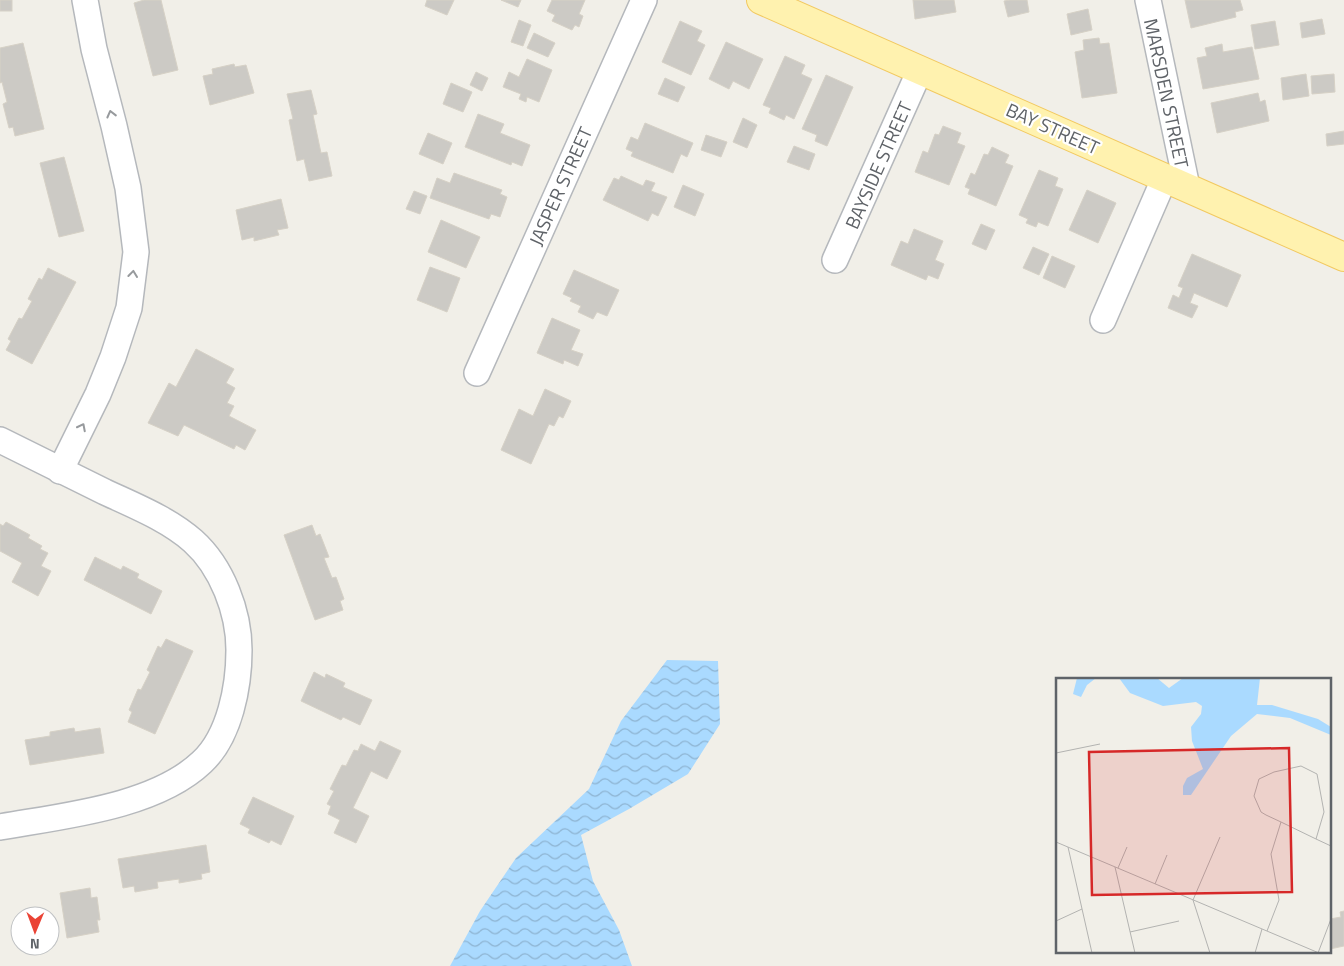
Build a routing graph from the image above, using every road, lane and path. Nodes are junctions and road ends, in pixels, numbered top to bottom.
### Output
1 (85, 0) edge
2 (644, 0) edge
3 (761, 0) edge
4 (1148, 0) edge
5 (920, 70) junction
6 (1176, 182) junction
7 (1344, 257) edge
8 (835, 260) dead end
9 (1103, 320) dead end
10 (477, 372) dead end
11 (0, 440) edge
12 (60, 471) junction
13 (0, 827) edge

12 -> 1 street
2 - 10 street, JASPER STREET
3 - 5 main road, BAY STREET
4 - 6 street, MARSDEN STREET
5 - 6 main road, BAY STREET
5 - 8 street, BAYSIDE STREET
6 - 7 main road, BAY STREET
6 - 9 street, MARSDEN STREET
11 - 12 street
12 - 13 street

